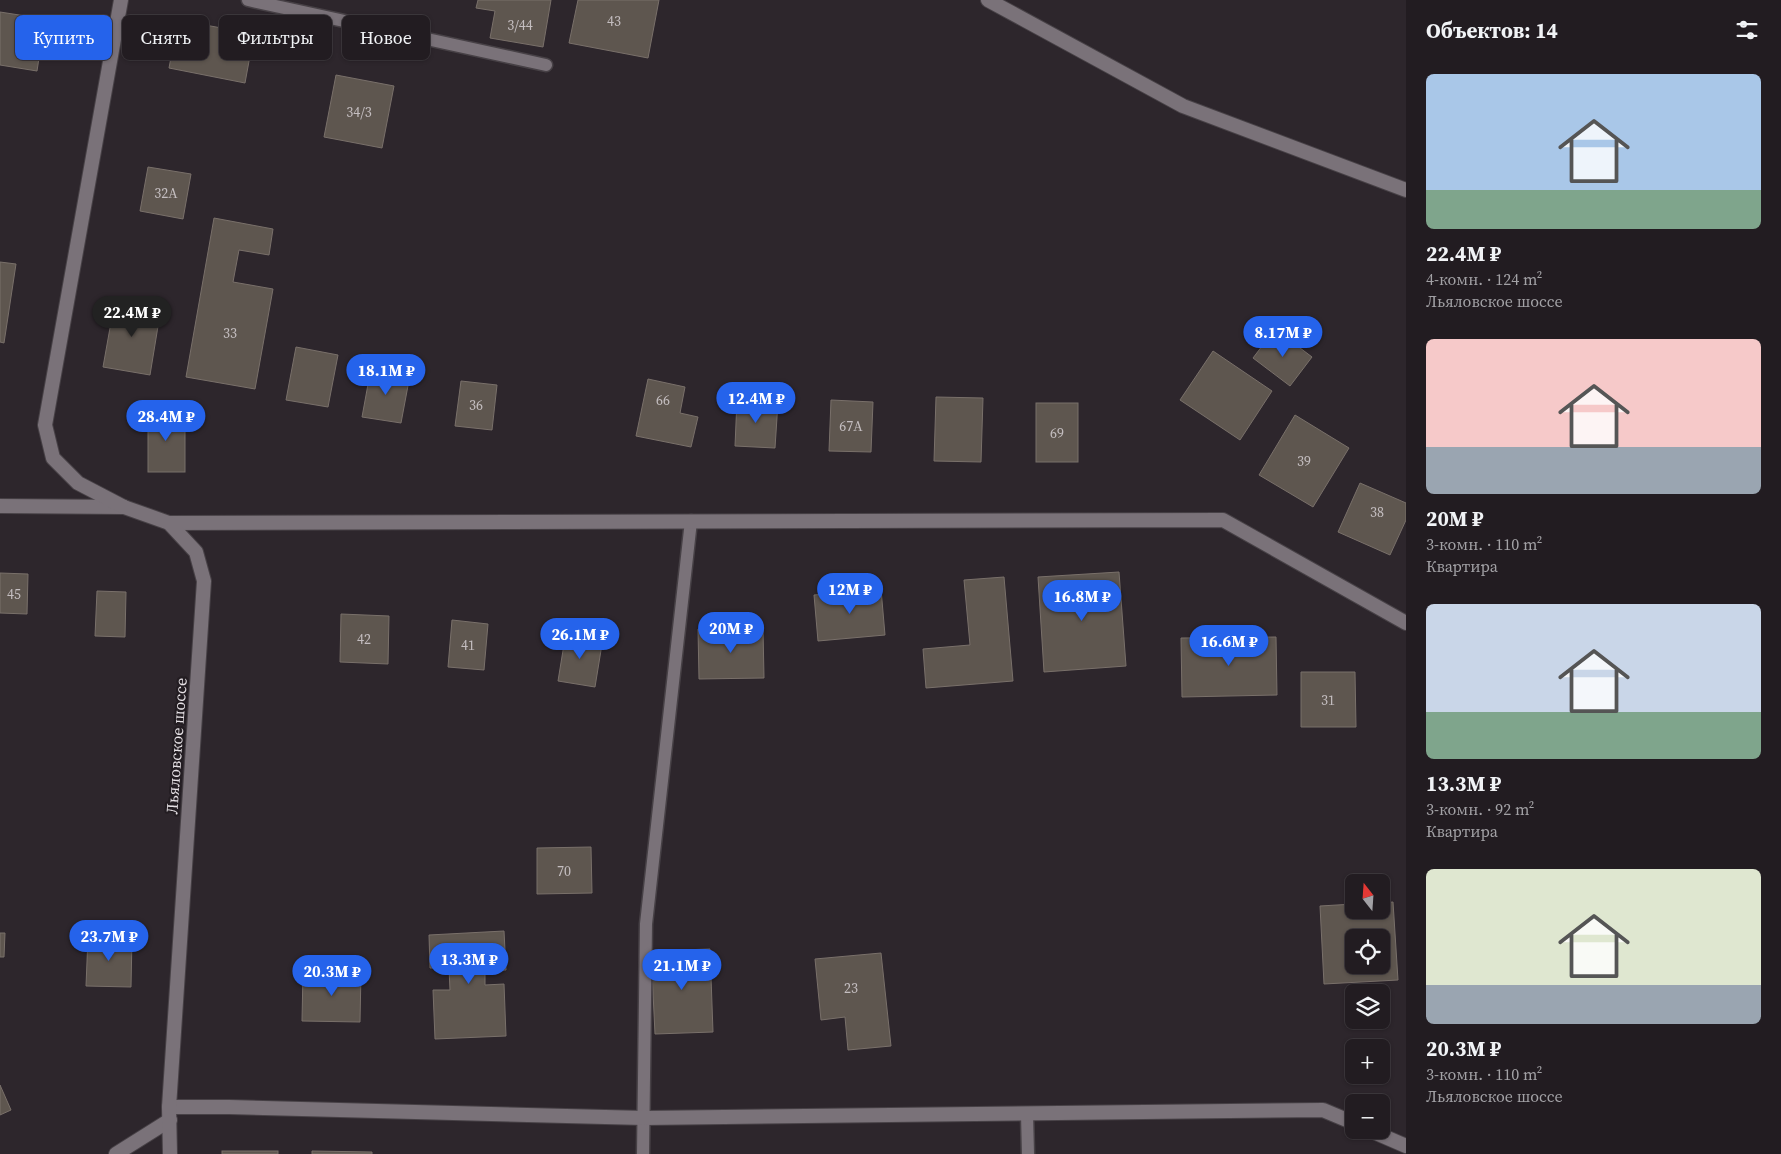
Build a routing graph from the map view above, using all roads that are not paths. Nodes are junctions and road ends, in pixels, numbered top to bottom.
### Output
1 (121, 0) edge
2 (248, 0) edge
3 (988, 0) edge
4 (546, 65) dead end
5 (1406, 190) edge
6 (0, 506) edge
7 (124, 507) junction
8 (691, 521) junction
9 (169, 523) junction
10 (1406, 623) edge
11 (169, 1114) junction
12 (1027, 1114) junction
13 (644, 1118) junction
14 (1345, 1119) edge
15 (1390, 1139) edge
16 (1406, 1146) edge
17 (116, 1154) edge
18 (170, 1154) edge
19 (643, 1154) edge
20 (1028, 1154) edge

1 - 7 street
2 - 4 lane
3 - 5 street
6 - 7 street, Льяловское шоссе
7 - 9 street, Льяловское шоссе
8 - 9 street
8 - 10 street
8 - 13 lane
9 - 11 street, Льяловское шоссе
11 - 13 street
11 - 17 street
11 - 18 street, Льяловское шоссе
12 - 13 street
12 - 14 street
12 - 20 lane
13 - 19 lane
15 - 16 street

